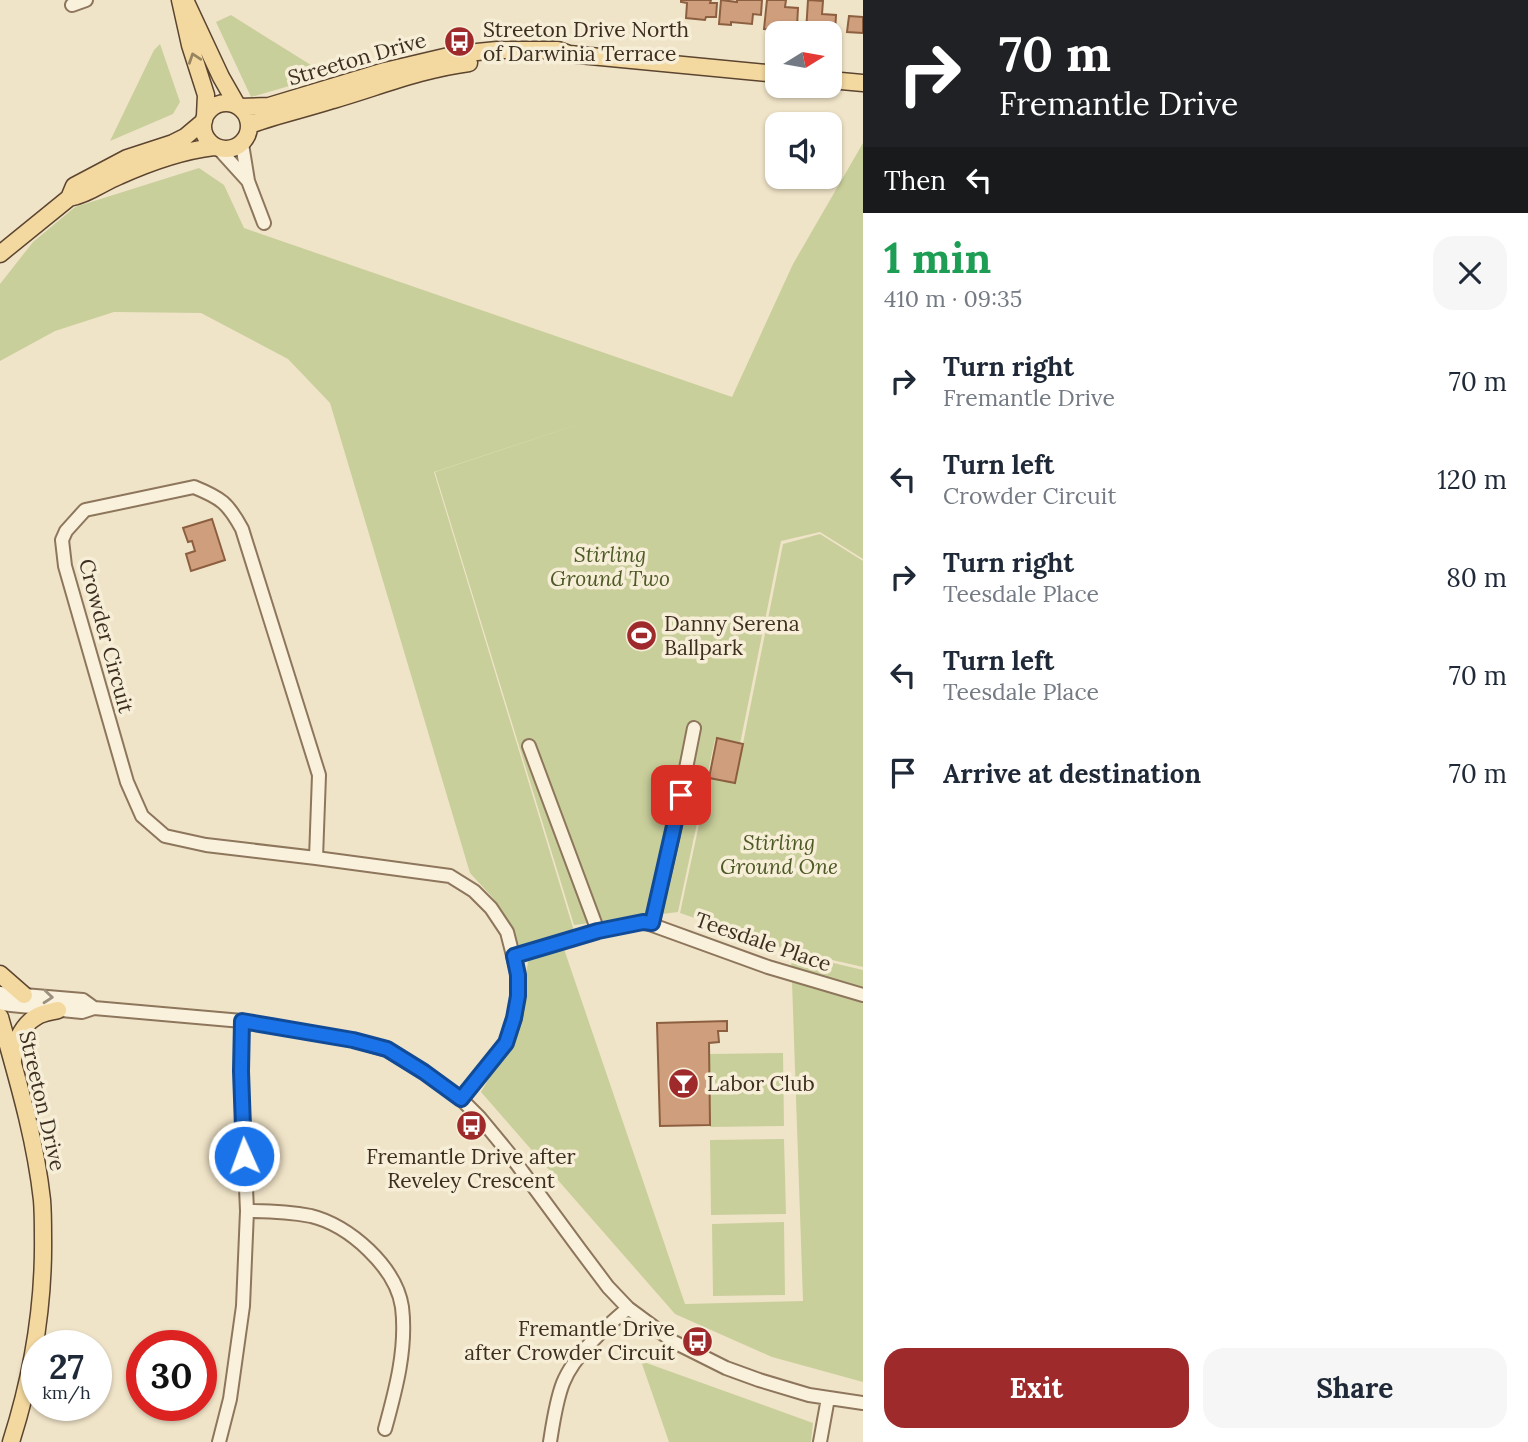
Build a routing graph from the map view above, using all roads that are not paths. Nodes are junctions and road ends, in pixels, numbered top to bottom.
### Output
1 (86, 0) edge
2 (182, 0) edge
3 (72, 5) dead end
4 (569, 54) junction
5 (765, 73) edge
6 (842, 80) edge
7 (863, 83) edge
8 (238, 106) junction
9 (204, 118) junction
10 (250, 125) junction
11 (242, 144) junction
12 (216, 147) junction
13 (248, 181) junction
14 (69, 198) junction
15 (264, 223) dead end
16 (0, 254) edge
17 (694, 728) dead end
18 (529, 746) dead end
19 (316, 858) junction
20 (652, 923) junction
21 (598, 931) junction
22 (514, 956) junction
23 (0, 974) edge
24 (0, 993) edge
25 (24, 995) junction
26 (863, 995) edge
27 (0, 1004) edge
28 (94, 1008) junction
29 (58, 1010) junction
30 (0, 1017) edge
31 (242, 1021) junction
32 (13, 1062) junction
33 (461, 1099) junction
34 (247, 1211) junction
35 (628, 1308) junction
36 (828, 1398) junction
37 (863, 1404) edge
38 (385, 1429) dead end
39 (11, 1442) edge
40 (219, 1442) edge
41 (550, 1442) edge
42 (820, 1442) edge

1 - 3 street
2 - 8 main road
9 -> 2 main road
4 - 5 main road, Streeton Drive
4 - 8 main road, Streeton Drive
4 - 10 main road, Streeton Drive
6 - 7 main road
8 - 9 main road
8 - 10 main road
9 - 12 main road
9 - 14 main road
10 - 11 main road
11 - 12 main road
11 - 13 street
12 - 13 street
12 - 14 main road
13 - 15 street
14 - 16 main road
17 - 20 street
18 - 21 street
19 - 19 street, Crowder Circuit
19 - 22 street, Crowder Circuit
20 - 21 street, Teesdale Place
20 - 26 street, Teesdale Place
21 - 22 street, Teesdale Place
22 - 33 street, Crowder Circuit
23 - 25 main road
24 - 25 street
25 -> 28 street
27 - 29 street
28 - 29 street
28 - 31 street
29 - 32 main road
30 - 32 main road, Streeton Drive
31 - 33 street
31 - 34 street
32 - 39 main road, Streeton Drive
33 - 35 street
34 - 38 street
34 - 40 street
35 - 36 street
35 - 41 street
36 - 37 street
36 - 42 street

